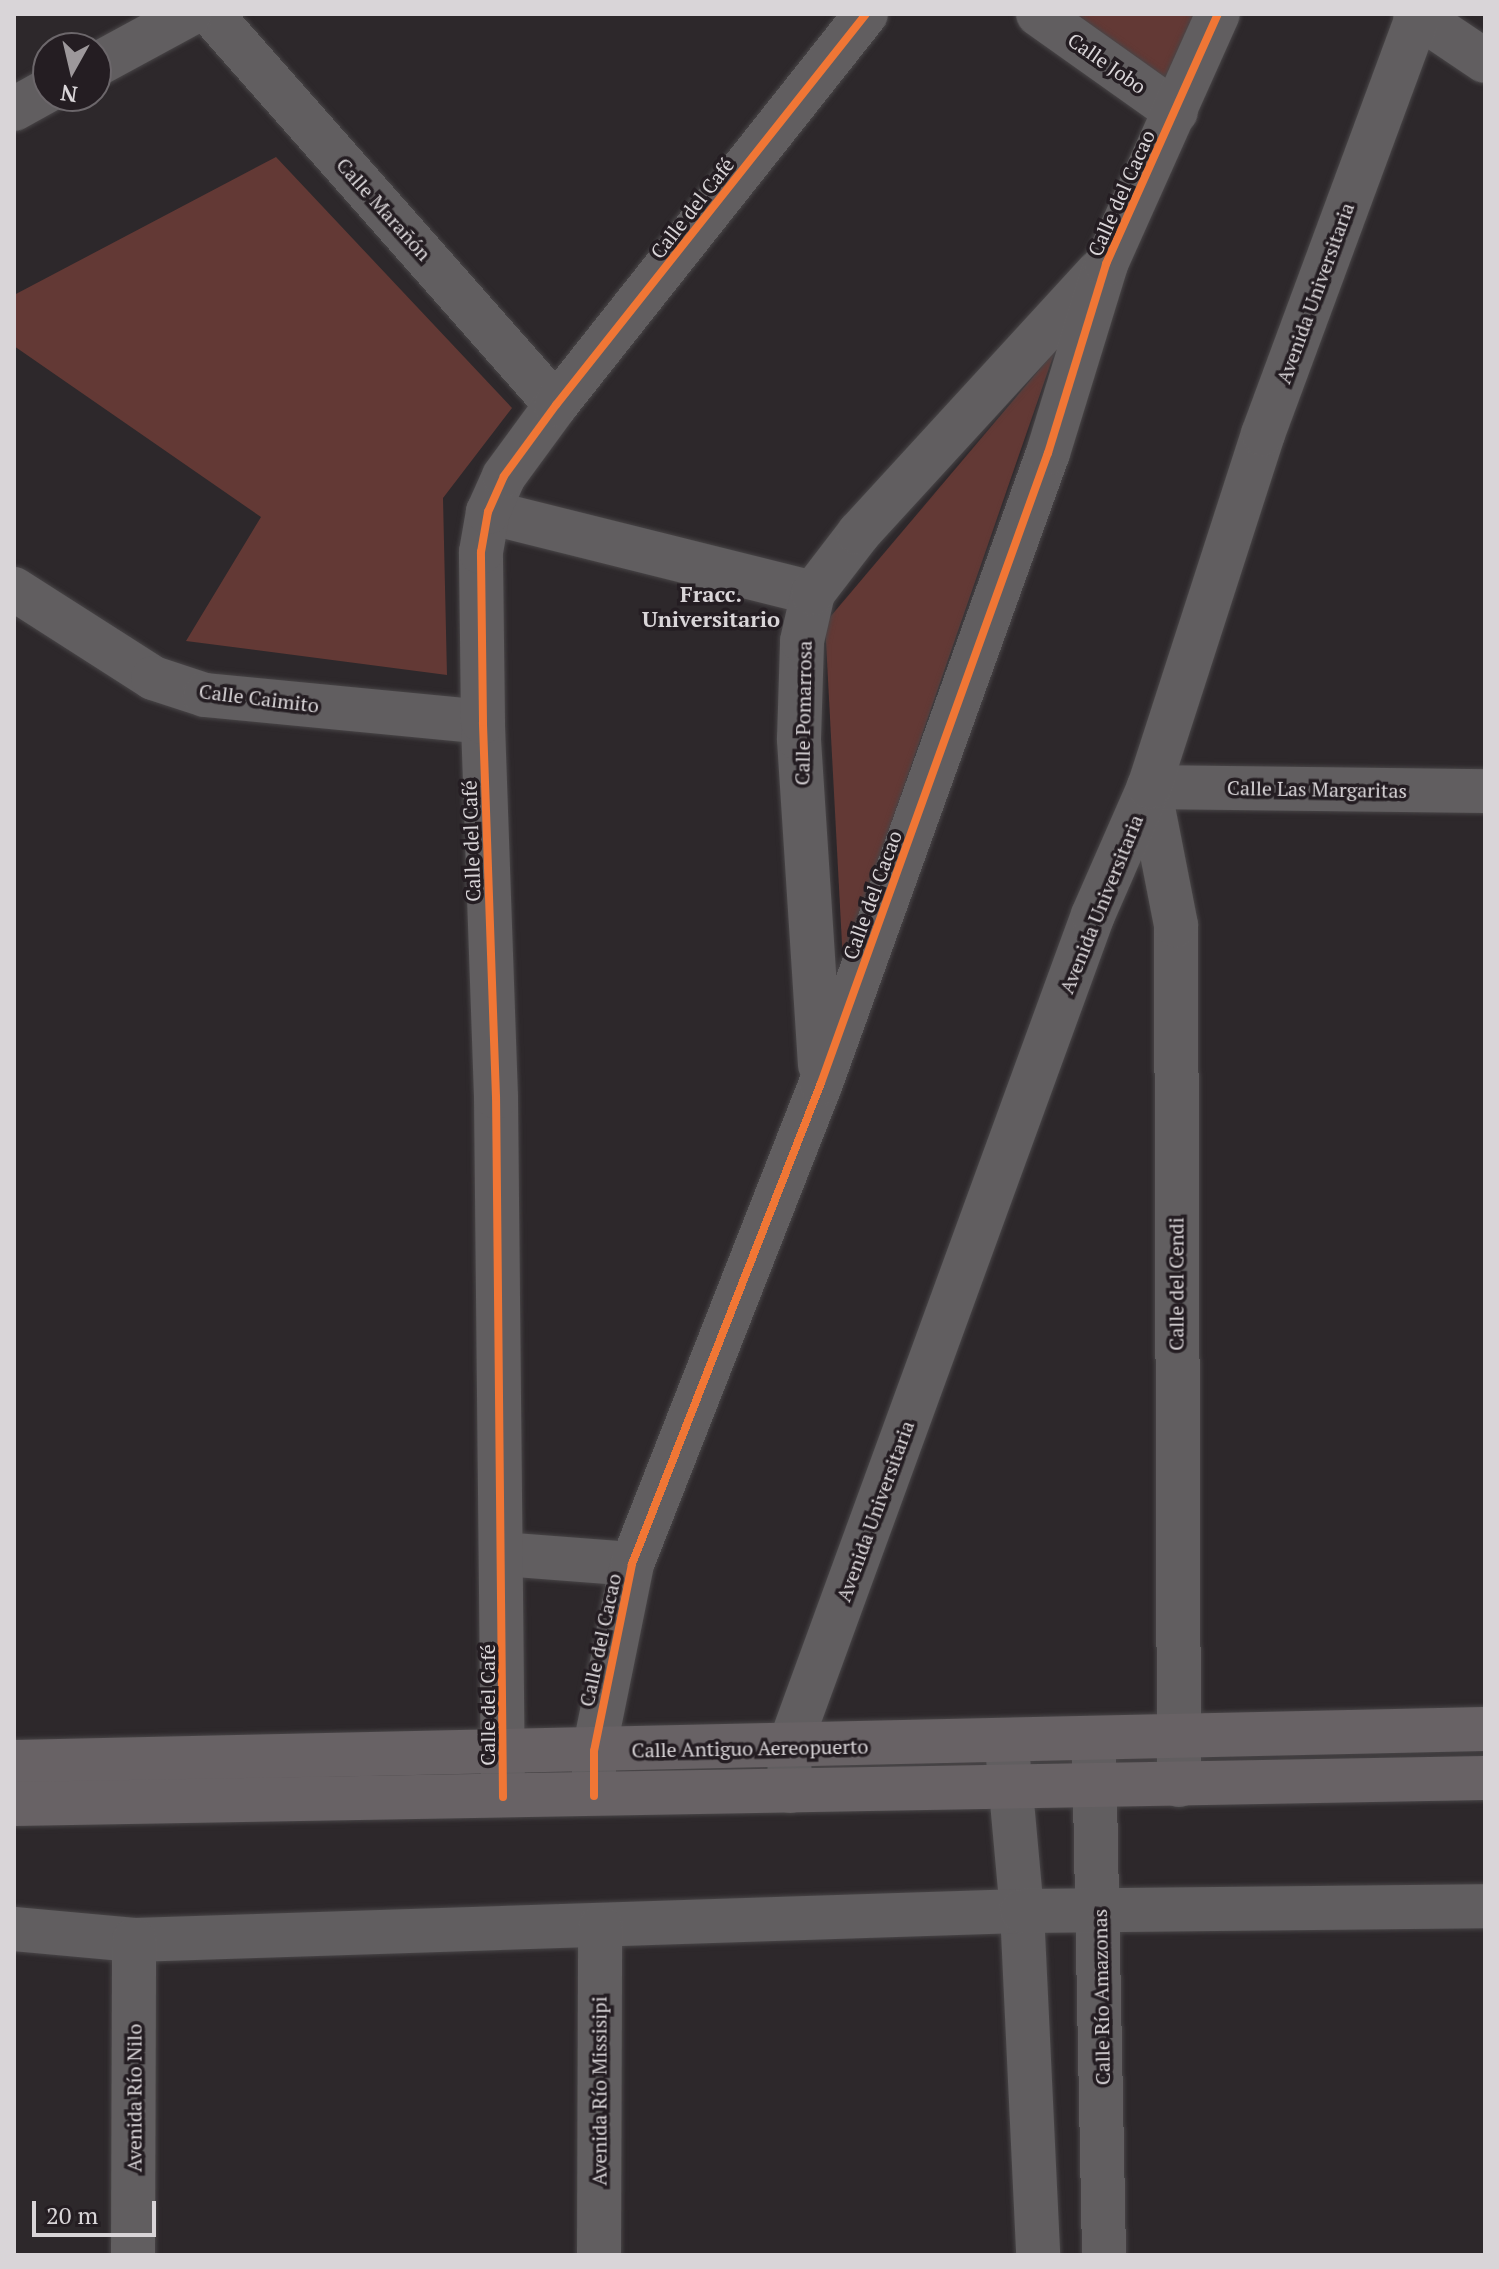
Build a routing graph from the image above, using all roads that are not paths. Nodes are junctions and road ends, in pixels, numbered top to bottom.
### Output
1 (190, 14) edge
2 (211, 14) edge
3 (866, 14) edge
4 (1038, 14) edge
5 (1218, 14) edge
6 (1416, 15) edge
7 (112, 56) edge
8 (1485, 61) edge
9 (32, 99) edge
10 (14, 109) edge
11 (1176, 112) junction
12 (1106, 264) junction
13 (556, 405) junction
14 (488, 512) junction
15 (14, 589) edge
16 (813, 593) junction
17 (483, 722) junction
18 (1149, 787) junction
19 (1485, 791) edge
20 (821, 1083) junction
21 (503, 1554) junction
22 (632, 1564) junction
23 (1485, 1729) edge
24 (1177, 1736) junction
25 (1093, 1739) junction
26 (1007, 1741) junction
27 (789, 1747) junction
28 (594, 1751) junction
29 (502, 1753) junction
30 (14, 1762) edge
31 (1485, 1778) edge
32 (1179, 1785) junction
33 (1097, 1787) junction
34 (1009, 1788) junction
35 (790, 1791) junction
36 (594, 1796) junction
37 (503, 1797) junction
38 (14, 1804) edge
39 (1485, 1906) edge
40 (1100, 1910) junction
41 (1022, 1911) junction
42 (600, 1927) junction
43 (14, 1929) edge
44 (134, 1940) junction
45 (133, 2255) edge
46 (599, 2255) edge
47 (1038, 2255) edge
48 (1104, 2255) edge

1 - 7 street
2 - 13 street, Calle Marañón
3 - 13 street, Calle del Café
4 - 11 street, Calle Jobo
5 - 11 street, Calle del Cacao
6 - 8 street
6 - 18 street, Avenida Universitaria
9 - 10 street
11 - 12 street, Calle del Cacao
12 - 16 street, Calle Pomarrosa
12 - 20 street, Calle del Cacao
13 - 14 street, Calle del Café
14 - 16 street
14 - 17 street, Calle del Café
15 - 17 street, Calle Caimito
16 - 20 street, Calle Pomarrosa
17 - 21 street, Calle del Café
18 - 19 street, Calle Las Margaritas
18 - 24 street, Calle del Cendi
18 - 27 street, Avenida Universitaria
20 - 22 street, Calle del Cacao
21 - 22 street
21 - 29 street, Calle del Café
22 - 28 street, Calle del Cacao
23 - 24 main road, Calle Antiguo Aereopuerto
24 - 25 main road, Calle Antiguo Aereopuerto
24 - 32 street, Calle del Cendi
25 - 26 main road, Calle Antiguo Aereopuerto
25 - 33 street, Calle Río Amazonas
26 - 27 main road, Calle Antiguo Aereopuerto
26 - 34 street
27 - 28 main road, Calle Antiguo Aereopuerto
27 - 35 street, Avenida Universitaria
28 - 29 main road, Calle Antiguo Aereopuerto
28 - 36 street, Calle del Cacao
29 - 30 main road, Calle Antiguo Aereopuerto
29 - 37 street, Calle del Café
31 - 32 main road
32 - 33 main road
33 - 34 main road
33 - 40 street, Calle Río Amazonas
34 - 35 main road
34 - 41 street
35 - 36 main road
36 - 37 main road
37 - 38 main road
39 - 40 street
40 - 41 street
40 - 48 street, Calle Río Amazonas
41 - 42 street
41 - 47 street
42 - 44 street
42 - 46 street, Avenida Río Missisipi
43 - 44 street
44 - 45 street, Avenida Río Nilo

